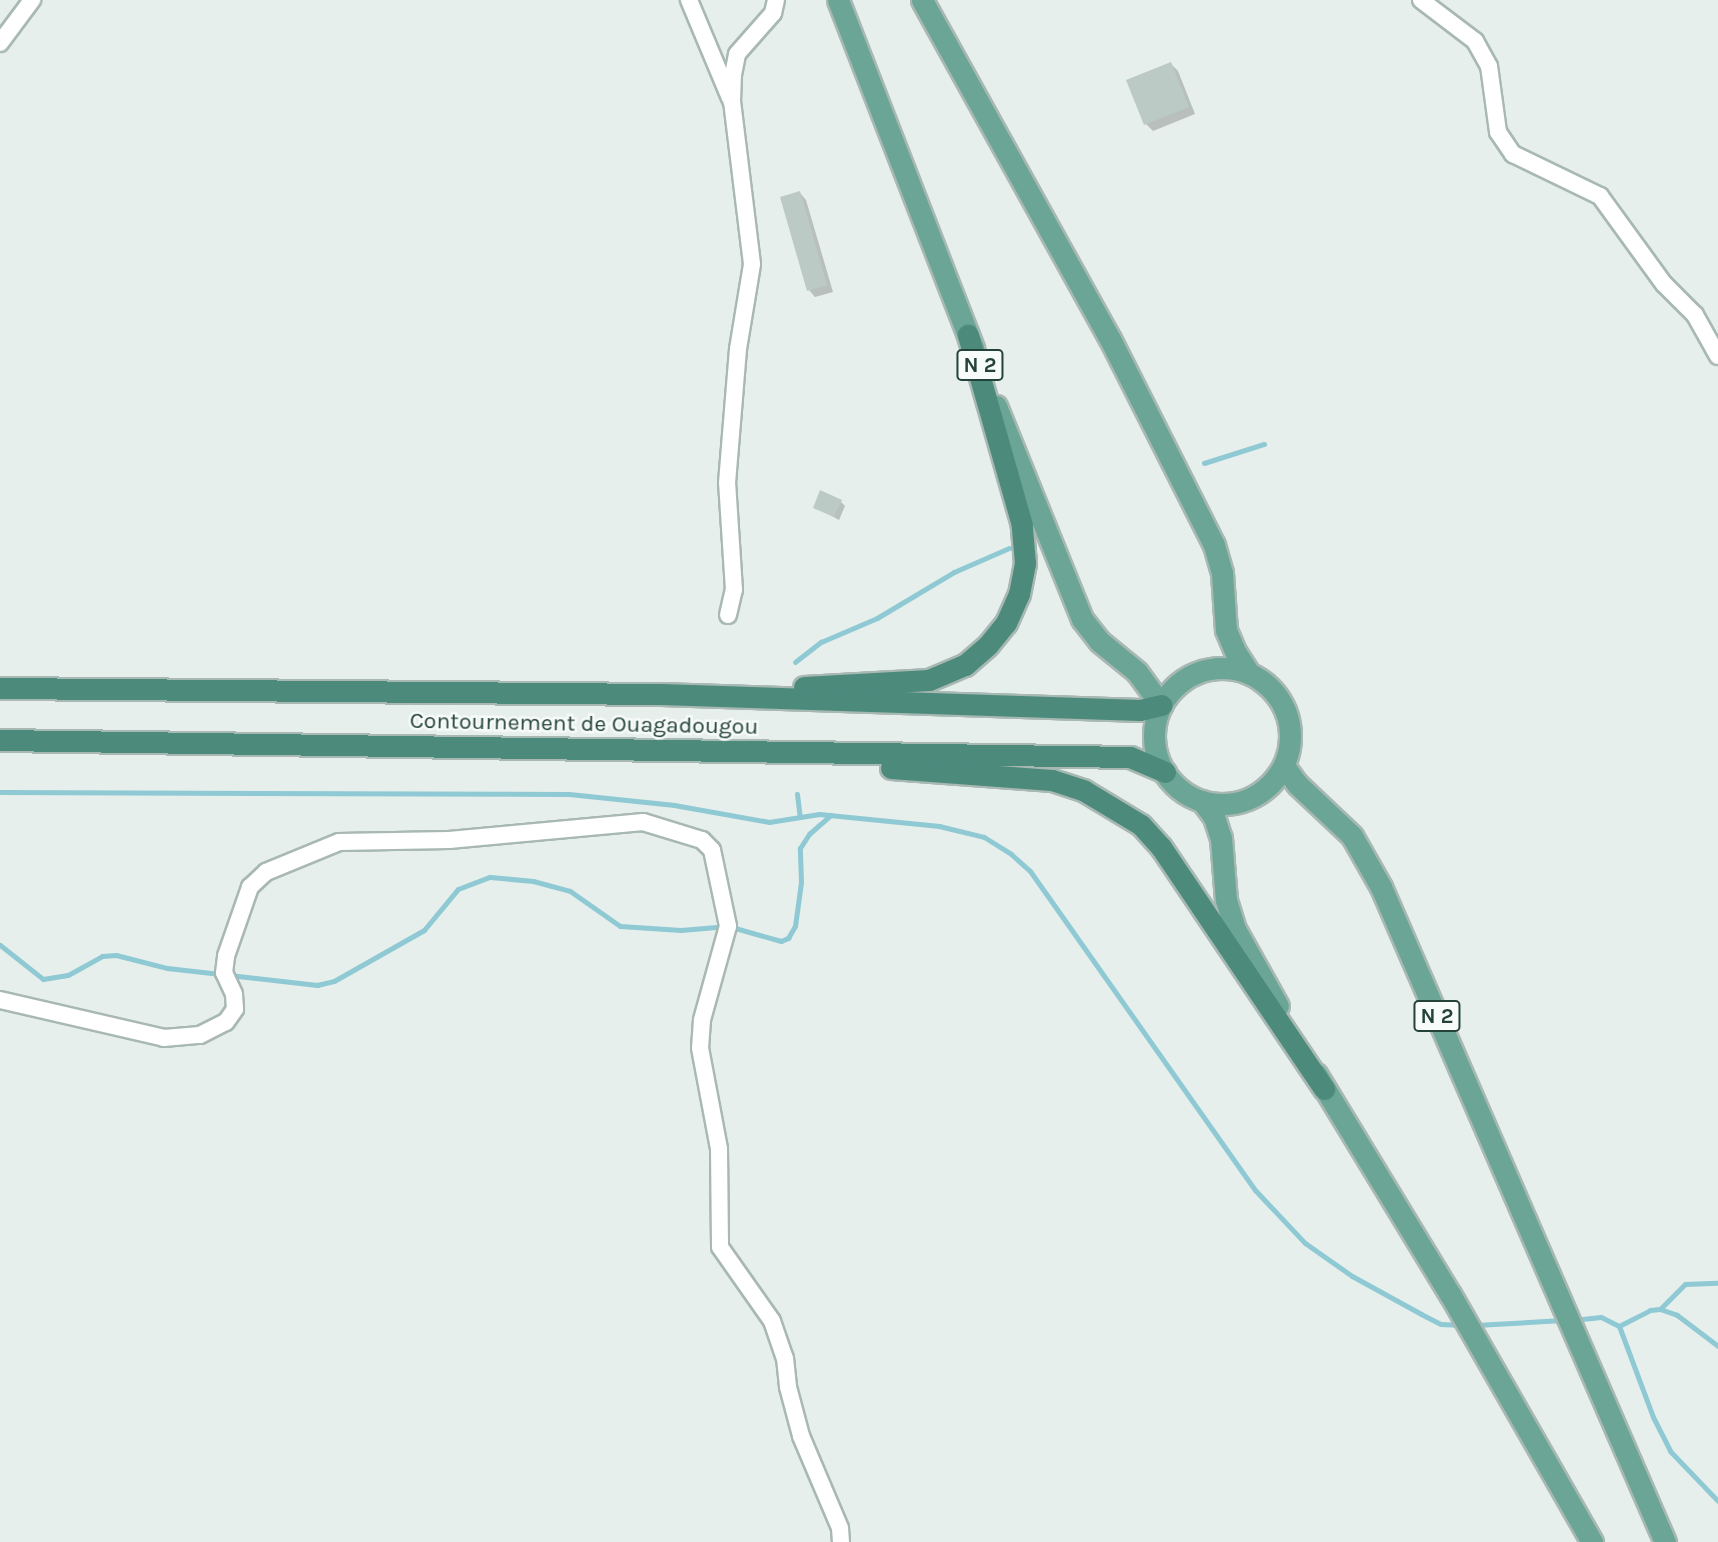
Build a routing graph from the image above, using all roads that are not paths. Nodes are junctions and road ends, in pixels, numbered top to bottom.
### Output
1 (33, 0) edge
2 (689, 0) edge
3 (776, 0) edge
4 (838, 0) edge
5 (922, 0) edge
6 (1421, 0) edge
7 (0, 43) edge
8 (732, 102) junction
9 (968, 335) junction
10 (1718, 356) edge
11 (728, 615) dead end
12 (1250, 673) junction
13 (0, 688) edge
14 (661, 694) junction
15 (1161, 705) junction
16 (0, 740) edge
17 (659, 752) junction
18 (1284, 766) junction
19 (1165, 772) junction
20 (1202, 801) junction
21 (0, 1000) edge
22 (1324, 1089) junction
23 (841, 1542) edge
24 (1592, 1542) edge
25 (1665, 1542) edge

1 - 7 street
2 - 8 street
3 - 8 street
4 - 9 main road, N 2
5 - 12 main road
6 - 10 street
8 - 11 street
9 - 14 highway
9 - 15 main road, N 2
12 - 15 main road, Contournement de Ouagadougou
12 - 18 main road
13 - 14 highway
14 - 15 highway
15 - 19 main road, Contournement de Ouagadougou
16 - 17 highway, Contournement de Ouagadougou
17 - 19 highway, Contournement de Ouagadougou
17 - 22 highway
18 - 20 main road, Contournement de Ouagadougou
18 - 25 main road, N 2
19 - 20 main road, Contournement de Ouagadougou
20 - 22 main road
21 - 23 street
22 - 24 main road

